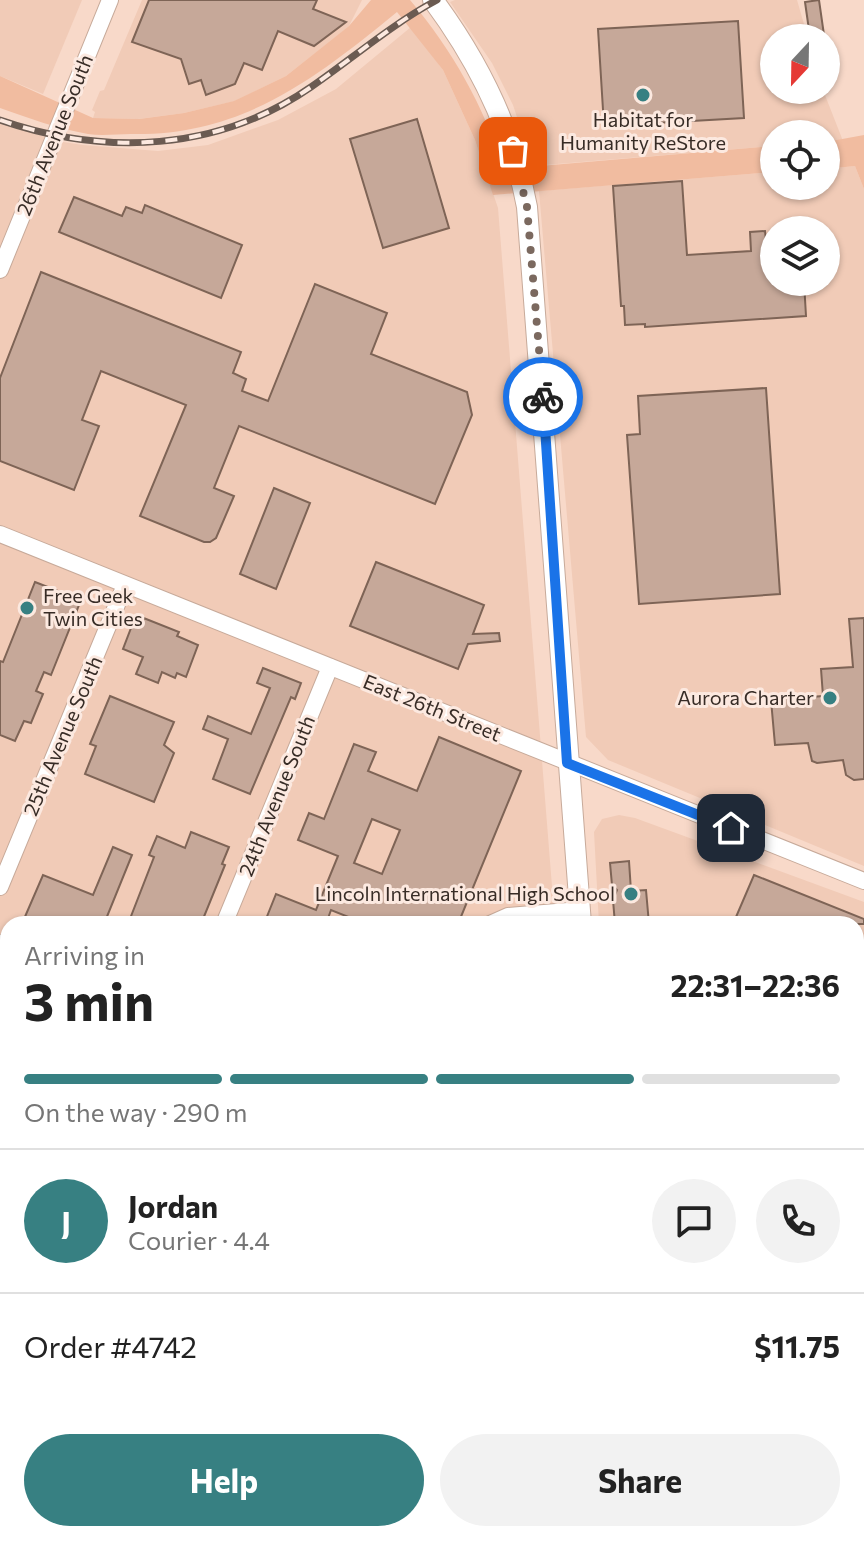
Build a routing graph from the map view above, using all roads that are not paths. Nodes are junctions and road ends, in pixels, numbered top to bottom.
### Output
1 (110, 0) edge
2 (433, 0) edge
3 (0, 270) edge
4 (0, 534) edge
5 (125, 585) junction
6 (330, 667) junction
7 (567, 763) junction
8 (864, 881) edge
9 (0, 887) edge
10 (227, 916) edge
11 (580, 916) edge

1 - 3 street, 26th Avenue South
2 - 7 main road
4 - 5 street, East 26th Street
5 - 6 street, East 26th Street
5 - 9 street, 25th Avenue South
6 - 7 street, East 26th Street
6 - 10 street, 24th Avenue South
7 - 8 street, East 26th Street
7 - 11 main road

